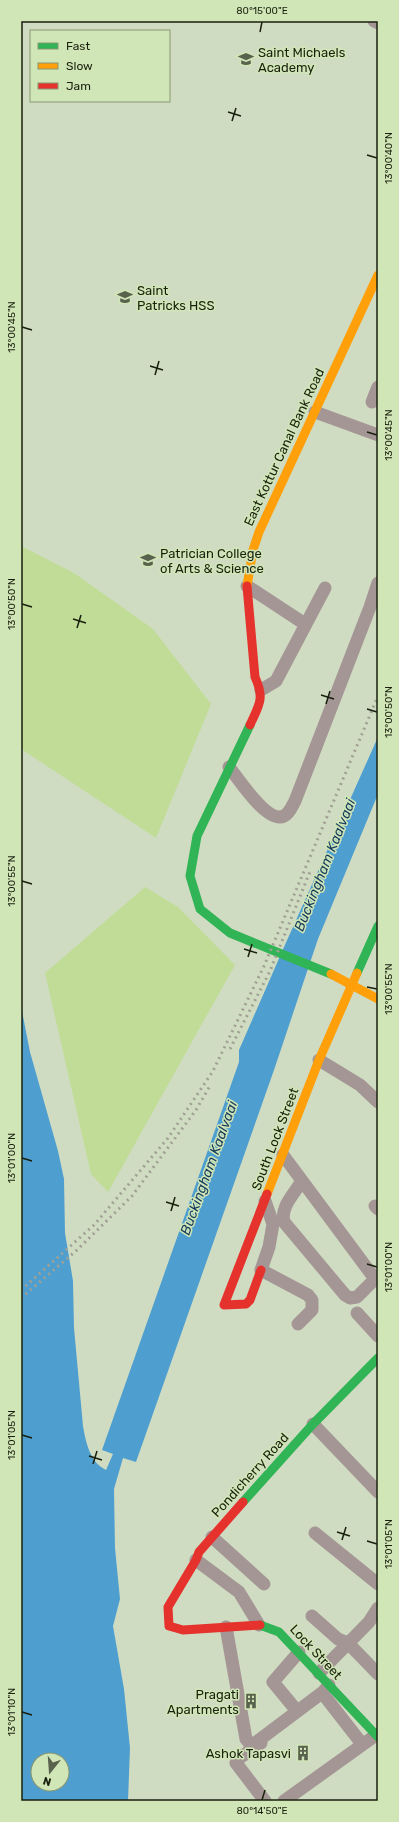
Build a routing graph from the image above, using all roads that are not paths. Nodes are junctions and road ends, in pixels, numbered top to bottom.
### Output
1 (374, 21) edge
2 (378, 23) edge
3 (378, 275) edge
4 (378, 387) edge
5 (372, 402) dead end
6 (315, 412) junction
7 (378, 435) edge
8 (378, 583) edge
9 (248, 586) junction
10 (325, 588) dead end
11 (305, 624) junction
12 (261, 690) junction
13 (229, 767) junction
14 (378, 926) edge
15 (353, 984) junction
16 (378, 999) edge
17 (319, 1060) junction
18 (378, 1102) edge
19 (283, 1155) junction
20 (302, 1181) junction
21 (265, 1201) junction
22 (261, 1270) junction
23 (357, 1313) dead end
24 (298, 1324) dead end
25 (378, 1336) edge
26 (378, 1355) edge
27 (313, 1424) junction
28 (378, 1492) edge
29 (316, 1533) dead end
30 (212, 1537) junction
31 (196, 1560) junction
32 (264, 1584) dead end
33 (378, 1584) edge
34 (378, 1608) edge
35 (312, 1616) dead end
36 (258, 1625) junction
37 (168, 1626) joint
38 (226, 1627) junction
39 (348, 1643) junction
40 (299, 1652) junction
41 (319, 1673) junction
42 (378, 1674) edge
43 (331, 1692) junction
44 (297, 1711) junction
45 (376, 1731) edge
46 (362, 1744) junction
47 (265, 1801) edge
48 (284, 1801) edge

1 - 2 street
3 - 6 street, East Kottur Canal Bank Road
4 - 5 street
6 - 7 street
6 - 9 street, East Kottur Canal Bank Road
8 - 13 street
9 - 11 street
9 - 12 street, East Kottur Canal Bank Road
10 - 11 street
11 - 12 street
12 - 13 street, East Kottur Canal Bank Road
13 - 15 street, East Kottur Canal Bank Road
14 - 15 street, South Lock Street
15 - 16 street, East Kottur Canal Bank Road
15 - 17 street, South Lock Street
17 - 18 street
17 - 19 street, South Lock Street
19 - 20 street
19 - 21 street, South Lock Street
20 - 20 street
21 - 22 street
21 - 22 street, South Lock Street
22 - 24 street
23 - 25 street
26 - 27 street, Pondicherry Road
27 - 28 street
27 - 30 street, Pondicherry Road
29 - 33 street
30 - 31 street, Pondicherry Road
30 - 32 street
31 - 36 street
31 - 37 street, Pondicherry Road
34 - 39 street
35 - 39 street
36 - 38 street, Lock Street
36 - 40 street, Lock Street
37 - 38 street, Lock Street
38 - 44 street
39 - 41 street
39 - 42 street
40 - 41 street, Lock Street
40 - 44 street
41 - 43 street, Lock Street
43 - 44 street
43 - 45 street, Lock Street
43 - 46 street
43 - 47 street
45 - 46 street
46 - 48 street

